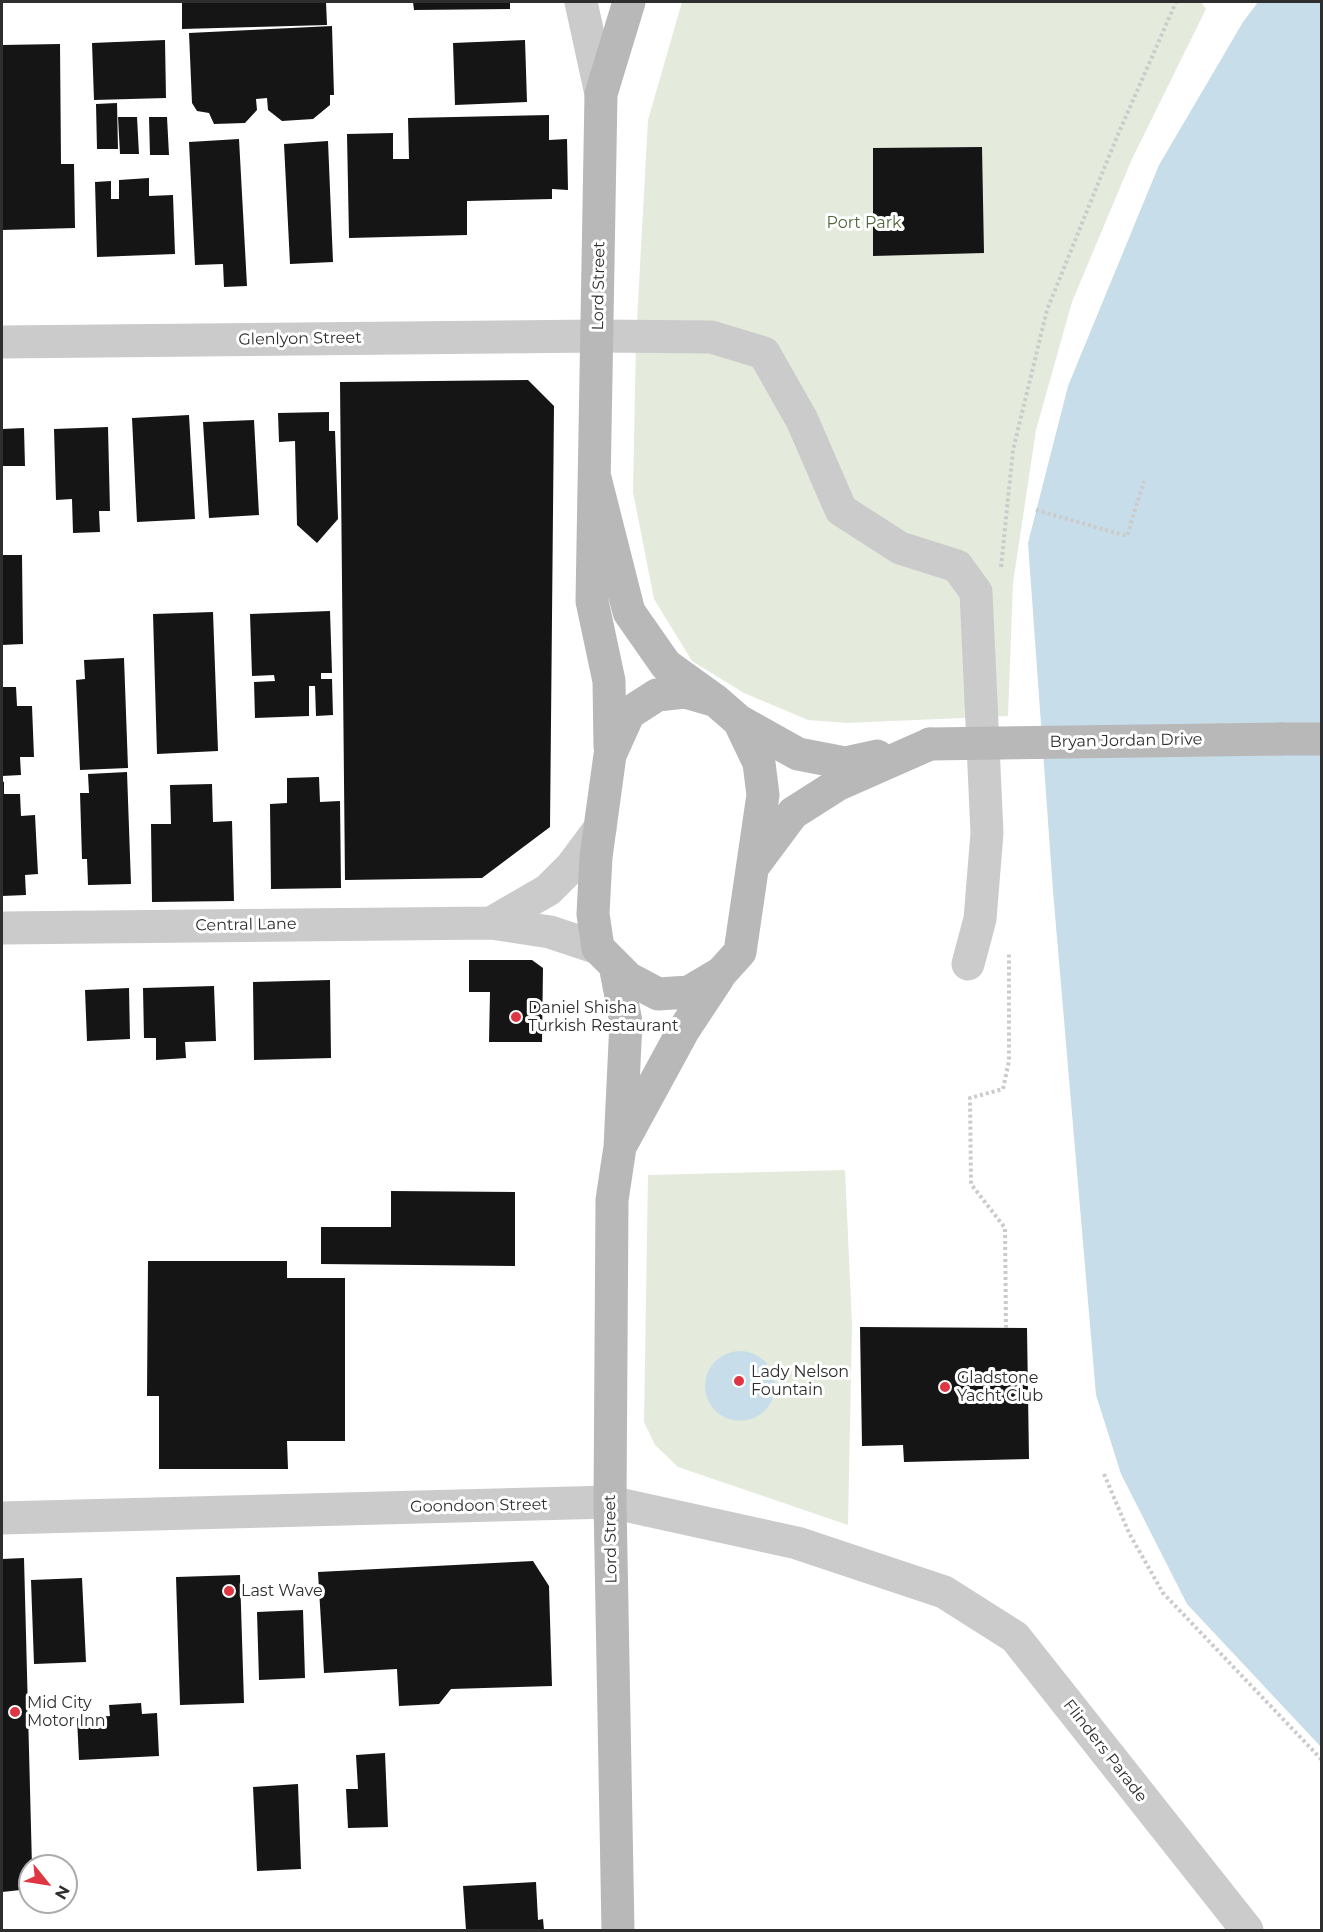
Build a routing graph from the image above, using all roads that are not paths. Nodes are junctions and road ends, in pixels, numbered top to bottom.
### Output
1 (581, 2) edge
2 (629, 2) edge
3 (601, 94) junction
4 (598, 336) junction
5 (2, 342) edge
6 (595, 478) junction
7 (727, 711) junction
8 (1322, 739) edge
9 (930, 744) junction
10 (610, 755) junction
11 (600, 828) junction
12 (753, 867) junction
13 (492, 923) junction
14 (2, 928) edge
15 (606, 957) junction
16 (968, 964) dead end
17 (721, 973) junction
18 (620, 1148) junction
19 (610, 1502) junction
20 (2, 1518) edge
21 (944, 1592) joint
22 (618, 1930) edge
23 (1247, 1930) edge

1 - 3 street, Lord Street
2 - 3 main road, Lord Street
3 - 4 main road, Lord Street
4 - 5 street, Glenlyon Street
4 - 6 main road, Lord Street
4 - 16 street, Glenlyon Street
6 - 7 main road, Lord Street
6 - 10 main road, Lord Street
7 - 9 main road, Bryan Jordan Drive
7 - 10 main road
7 - 12 main road
8 - 9 main road, Bryan Jordan Drive, bridge
9 - 12 main road, Bryan Jordan Drive
10 - 11 main road, Lord Street
11 - 13 street, Central Lane
11 - 15 main road, Lord Street
12 - 17 main road
13 - 14 street, Central Lane
13 - 15 street, Central Lane
15 - 17 main road
15 - 18 main road, Lord Street
17 - 18 main road, Lord Street
18 - 19 main road, Lord Street
19 - 20 street, Goondoon Street
19 - 21 street, Goondoon Street
19 - 22 main road, Lord Street
21 - 23 street, Flinders Parade

